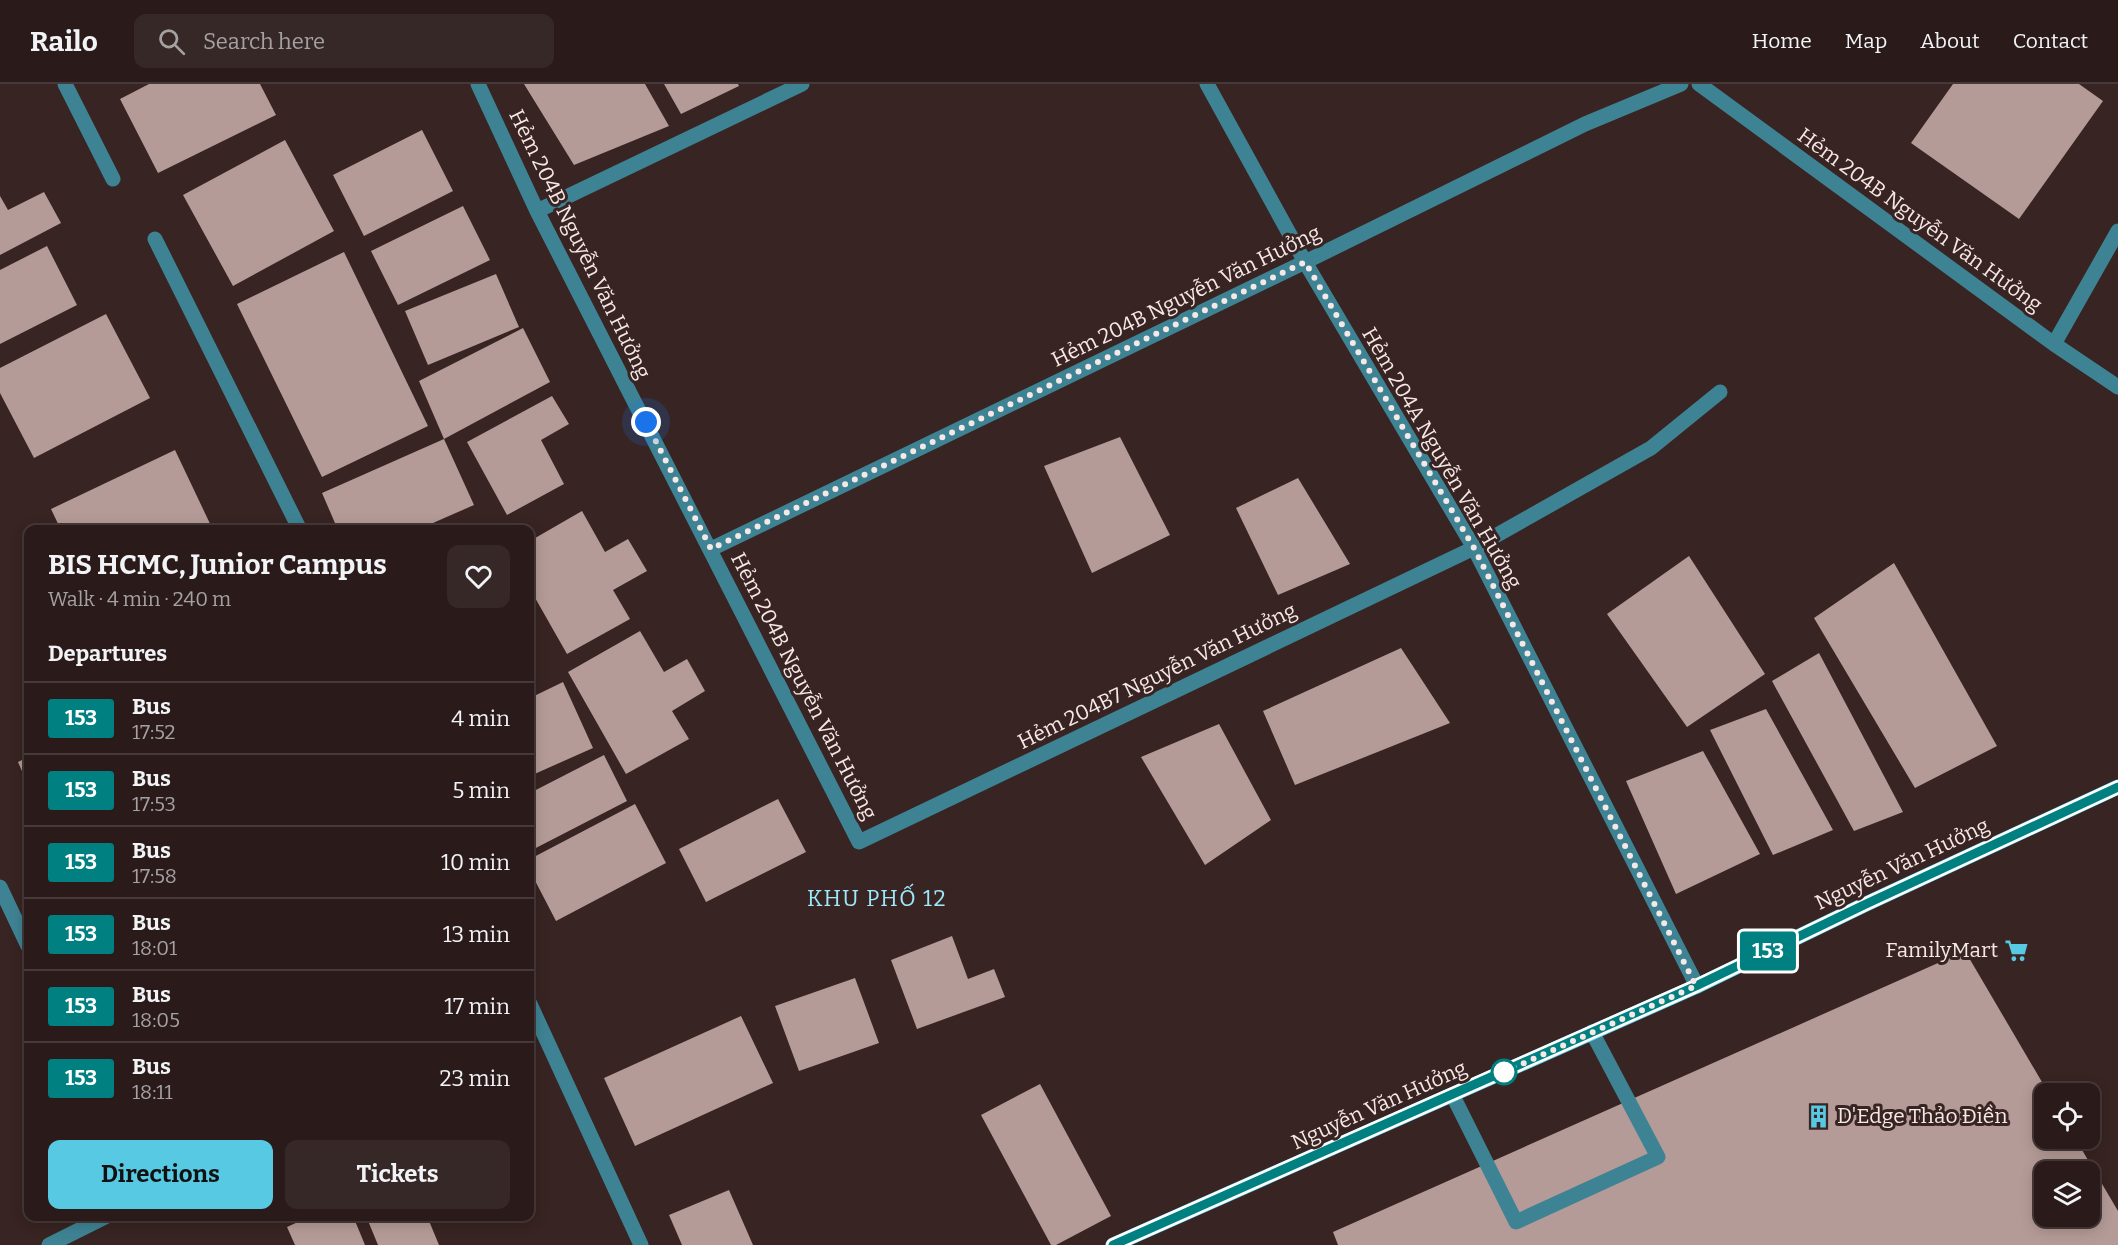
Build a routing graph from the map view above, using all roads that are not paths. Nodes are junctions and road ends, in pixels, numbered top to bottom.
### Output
1 (65, 84) edge
2 (478, 84) edge
3 (801, 84) edge
4 (1207, 84) edge
5 (1681, 84) edge
6 (1700, 84) edge
7 (113, 179) dead end
8 (537, 211) junction
9 (2118, 231) edge
10 (154, 238) dead end
11 (1305, 262) junction
12 (2054, 344) junction
13 (2118, 387) edge
14 (1720, 392) dead end
15 (298, 525) edge
16 (1474, 548) junction
17 (711, 549) junction
18 (2118, 787) edge
19 (859, 842) joint
20 (0, 887) edge
21 (24, 938) edge
22 (1696, 986) junction
23 (534, 1017) edge
24 (1592, 1032) junction
25 (1453, 1096) junction
26 (97, 1221) edge
27 (49, 1245) edge
28 (641, 1245) edge
29 (1113, 1245) edge

1 - 7 street
2 - 8 street, Hẻm 204B Nguyễn Văn Hưởng
3 - 8 street
4 - 11 street, Hẻm 204A Nguyễn Văn Hưởng
5 - 11 street, Hẻm 204B Nguyễn Văn Hưởng
6 - 12 street, Hẻm 204B Nguyễn Văn Hưởng
8 - 17 street, Hẻm 204B Nguyễn Văn Hưởng
9 - 12 street
10 - 15 street
11 - 16 street, Hẻm 204A Nguyễn Văn Hưởng
11 - 17 street, Hẻm 204B Nguyễn Văn Hưởng
12 - 13 street, Hẻm 204B Nguyễn Văn Hưởng
14 - 16 street
16 - 19 street, Hẻm 204B7 Nguyễn Văn Hưởng
16 - 22 street, Hẻm 204A Nguyễn Văn Hưởng
17 - 19 street, Hẻm 204B Nguyễn Văn Hưởng
18 - 22 main road, Nguyễn Văn Hưởng
20 - 21 street
22 - 24 main road, Nguyễn Văn Hưởng
23 - 28 street
24 - 25 main road, Nguyễn Văn Hưởng
24 - 25 street
25 - 29 main road, Nguyễn Văn Hưởng
26 - 27 street

